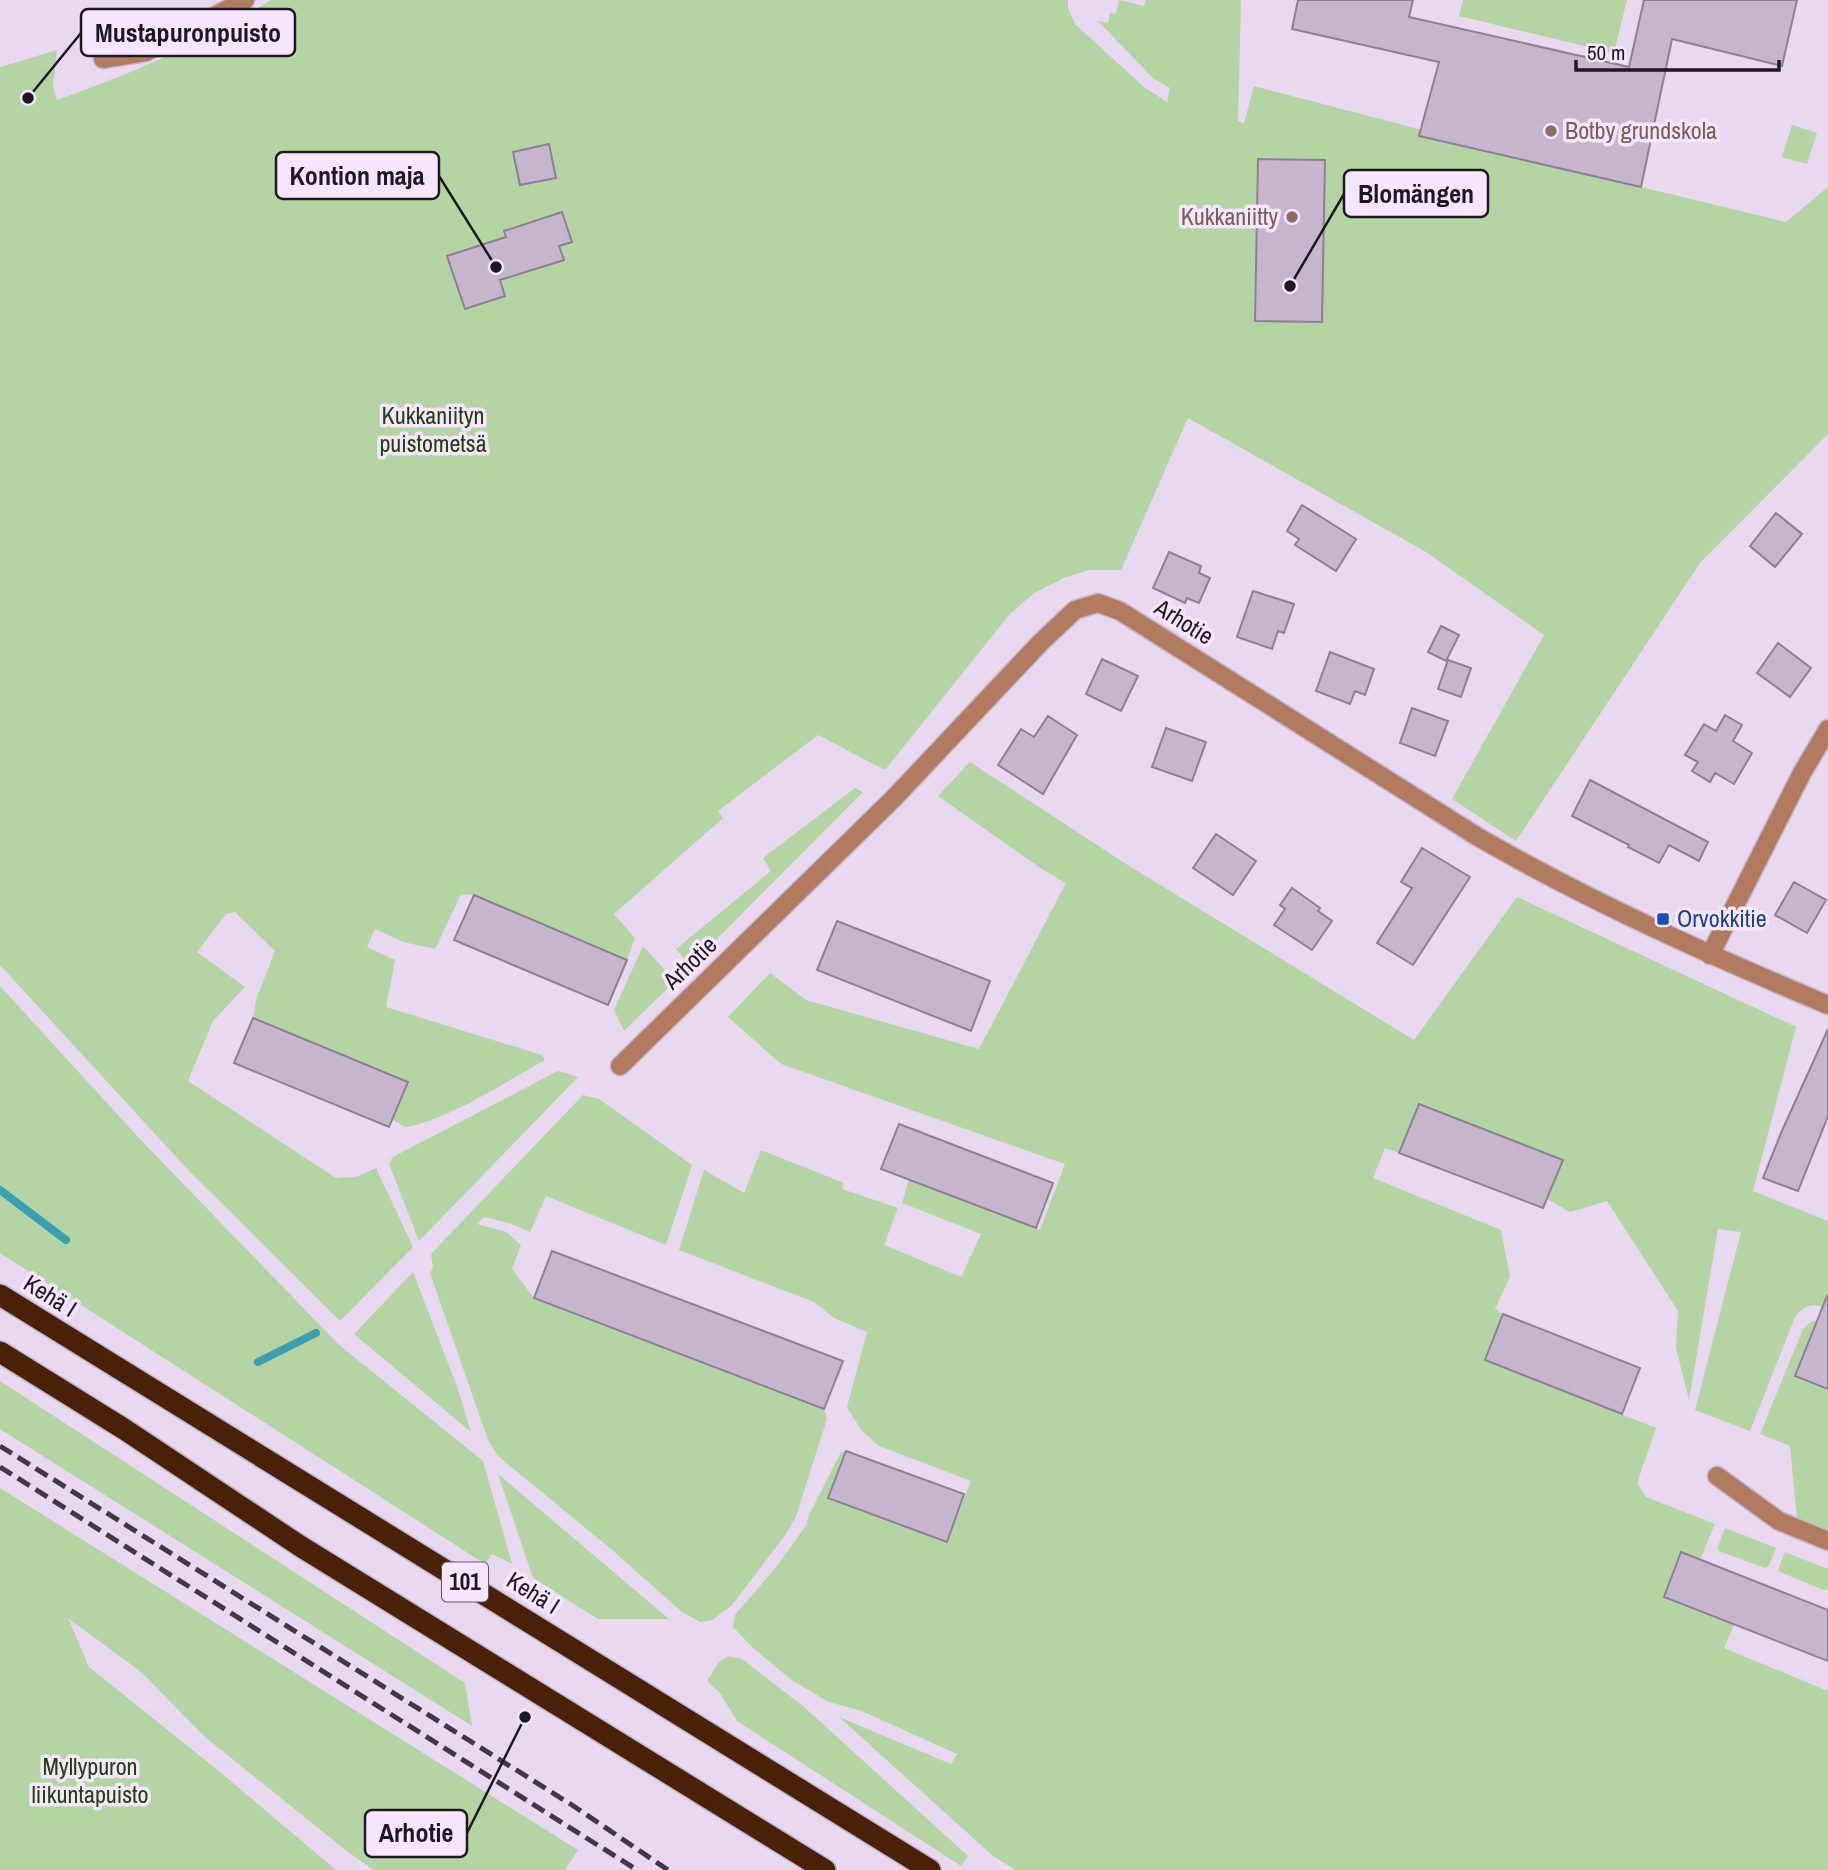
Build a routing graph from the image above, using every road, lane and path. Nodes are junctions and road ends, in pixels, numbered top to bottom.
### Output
1 (246, 0) edge
2 (103, 59) dead end
3 (1828, 729) edge
4 (1710, 955) junction
5 (1828, 1005) edge
6 (620, 1066) dead end
7 (0, 1295) edge
8 (0, 1352) edge
9 (1717, 1476) dead end
10 (1828, 1541) edge
11 (825, 1870) edge
12 (930, 1870) edge

1 - 2 street
3 - 4 street
4 - 5 street, Arhotie
4 - 6 street, Arhotie
7 - 12 highway, Kehä I / 101
8 - 11 highway, 101
9 - 10 street

